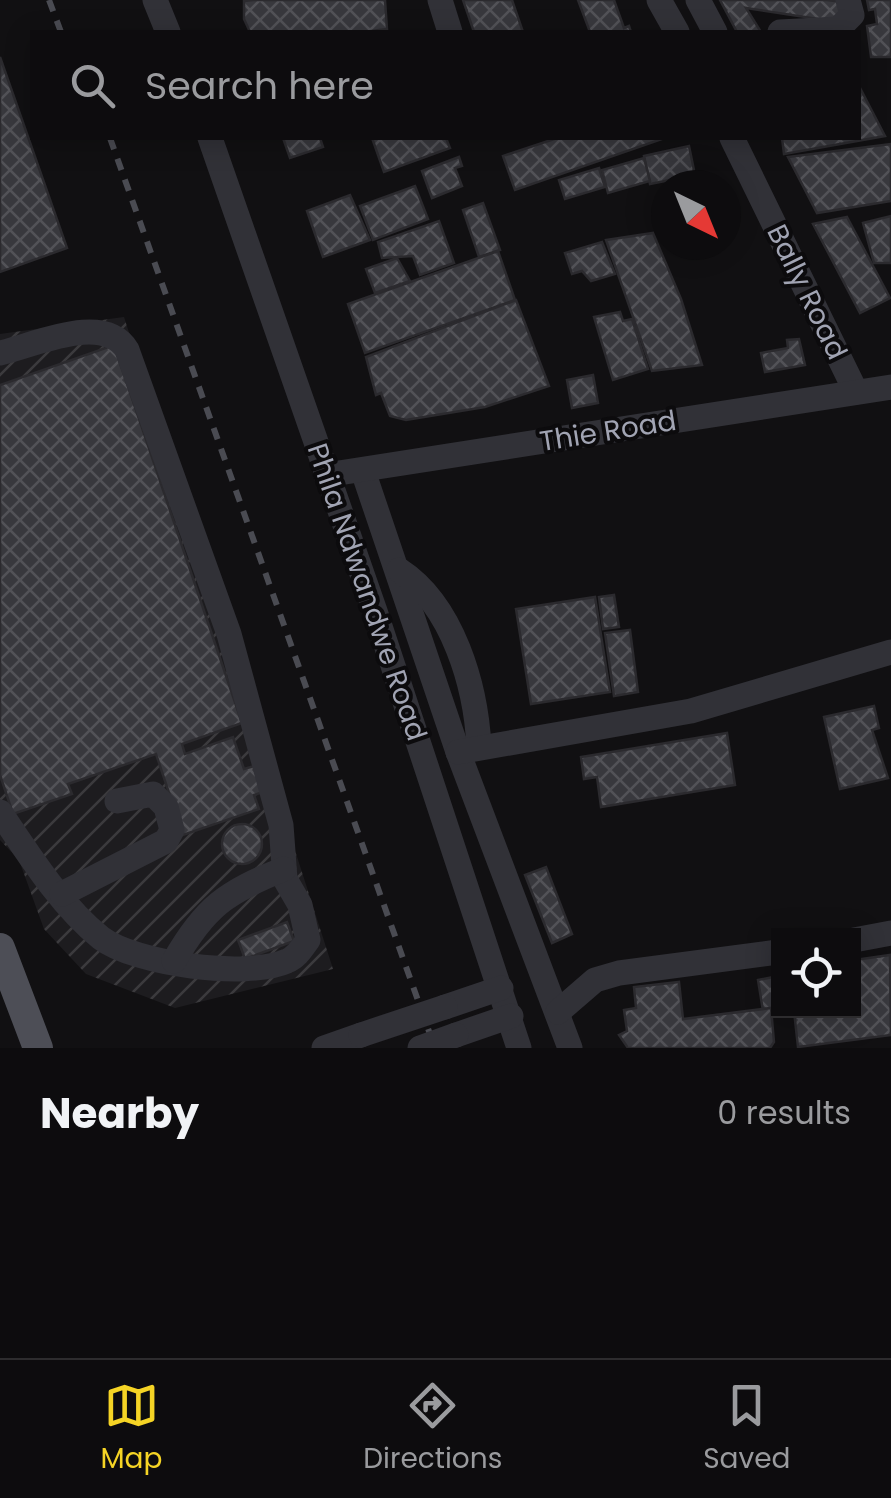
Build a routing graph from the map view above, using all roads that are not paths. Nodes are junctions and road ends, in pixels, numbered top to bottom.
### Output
1 (440, 0) edge
2 (659, 0) edge
3 (698, 0) edge
4 (848, 0) edge
5 (168, 1) edge
6 (168, 30) edge
7 (179, 30) edge
8 (449, 30) edge
9 (676, 30) edge
10 (714, 30) edge
11 (819, 30) edge
12 (211, 140) edge
13 (733, 140) edge
14 (0, 353) edge
15 (891, 387) edge
16 (856, 392) junction
17 (364, 470) junction
18 (326, 476) junction
19 (891, 652) edge
20 (469, 750) junction
21 (117, 802) dead end
22 (0, 812) edge
23 (284, 870) junction
24 (62, 894) junction
25 (891, 934) edge
26 (861, 939) edge
27 (0, 948) edge
28 (771, 953) edge
29 (174, 961) junction
30 (502, 988) junction
31 (558, 1012) junction
32 (510, 1016) junction
33 (38, 1048) edge
34 (324, 1048) edge
35 (420, 1048) edge
36 (519, 1048) edge
37 (570, 1048) edge

1 - 8 street
2 - 9 street
3 - 10 street
4 - 11 street
5 - 6 street
5 - 7 street
12 - 18 street, Phila Ndwandwe Road
13 - 16 street, Bally Road
14 - 23 street
15 - 16 street, Thie Road
16 - 17 street, Thie Road
17 - 18 street, Thie Road
17 - 20 street, Phila Ndwandwe Road
18 - 30 street, Phila Ndwandwe Road
19 - 20 street
20 - 31 street, Phila Ndwandwe Road
21 - 24 street
22 - 24 street
23 - 29 street
23 - 29 street
24 - 29 street
25 - 26 street
27 - 33 main road
28 - 31 street
30 - 32 street, Phila Ndwandwe Road
30 - 34 street, bridge
31 - 37 street, Phila Ndwandwe Road
32 - 35 street, bridge
32 - 36 street, Phila Ndwandwe Road

